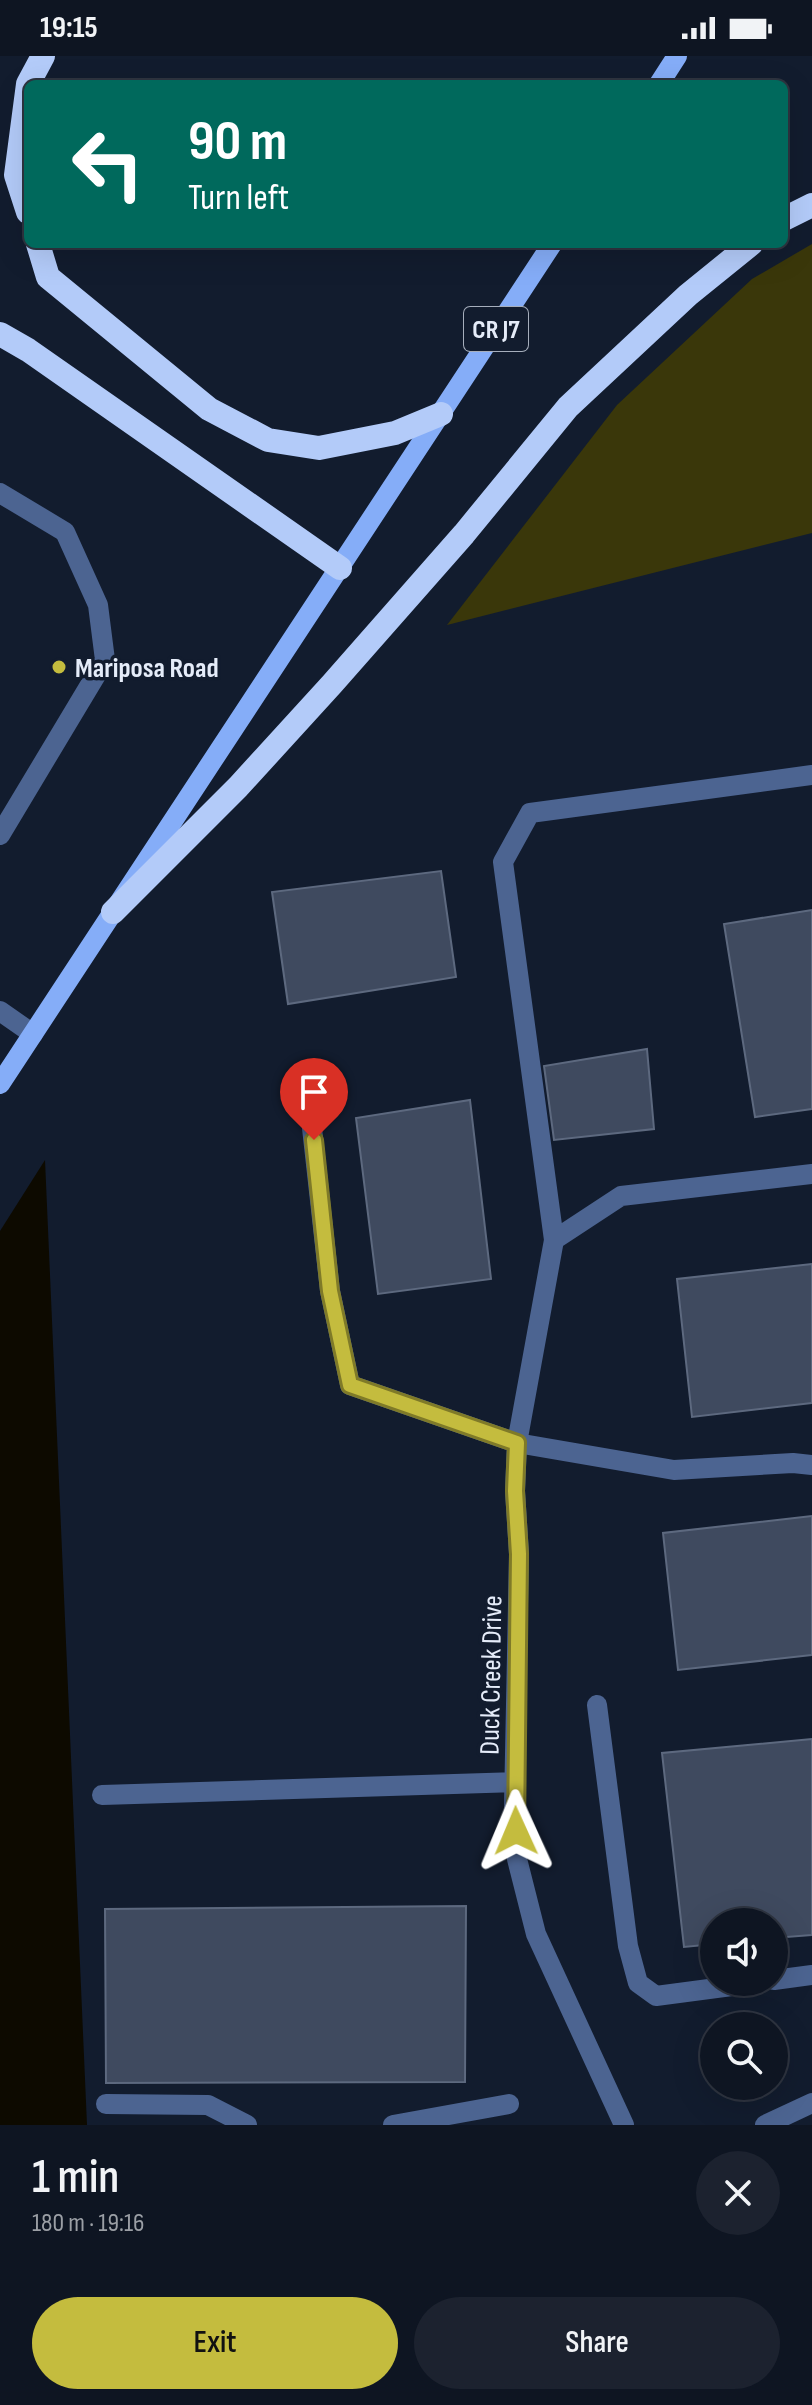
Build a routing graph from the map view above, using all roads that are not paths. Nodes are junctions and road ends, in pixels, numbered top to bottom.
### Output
1 (43, 56) edge
2 (677, 56) edge
3 (30, 80) edge
4 (662, 80) edge
5 (24, 114) edge
6 (24, 200) edge
7 (812, 205) edge
8 (788, 217) edge
9 (39, 248) edge
10 (549, 248) edge
11 (746, 248) edge
12 (0, 334) edge
13 (441, 414) junction
14 (0, 493) edge
15 (340, 568) junction
16 (812, 775) edge
17 (0, 835) edge
18 (113, 912) junction
19 (0, 1011) edge
20 (33, 1034) junction
21 (0, 1084) edge
22 (310, 1110) dead end
23 (812, 1174) edge
24 (554, 1240) junction
25 (517, 1443) junction
26 (812, 1465) edge
27 (597, 1705) dead end
28 (516, 1782) junction
29 (102, 1795) dead end
30 (812, 1975) edge
31 (788, 1978) edge
32 (700, 1990) edge
33 (812, 2103) edge
34 (106, 2104) dead end
35 (509, 2104) dead end
36 (247, 2125) edge
37 (393, 2125) edge
38 (624, 2125) edge
39 (765, 2125) edge

1 - 3 highway
2 - 4 main road
5 - 6 highway
7 - 8 highway
9 - 13 highway
10 - 13 main road, CR J7
11 - 18 highway
12 - 15 highway
13 - 15 main road, CR J7
14 - 17 street
15 - 18 main road, CR J7
16 - 24 street, Duck Creek Drive
18 - 20 main road, CR J7
19 - 20 street
20 - 21 main road, CR J7
22 - 25 street
23 - 24 street
24 - 25 street, Duck Creek Drive
25 - 26 street
25 - 28 street, Duck Creek Drive
27 - 32 street
28 - 29 street
28 - 38 street, Duck Creek Drive
30 - 31 street
33 - 39 street
34 - 36 street
35 - 37 street

